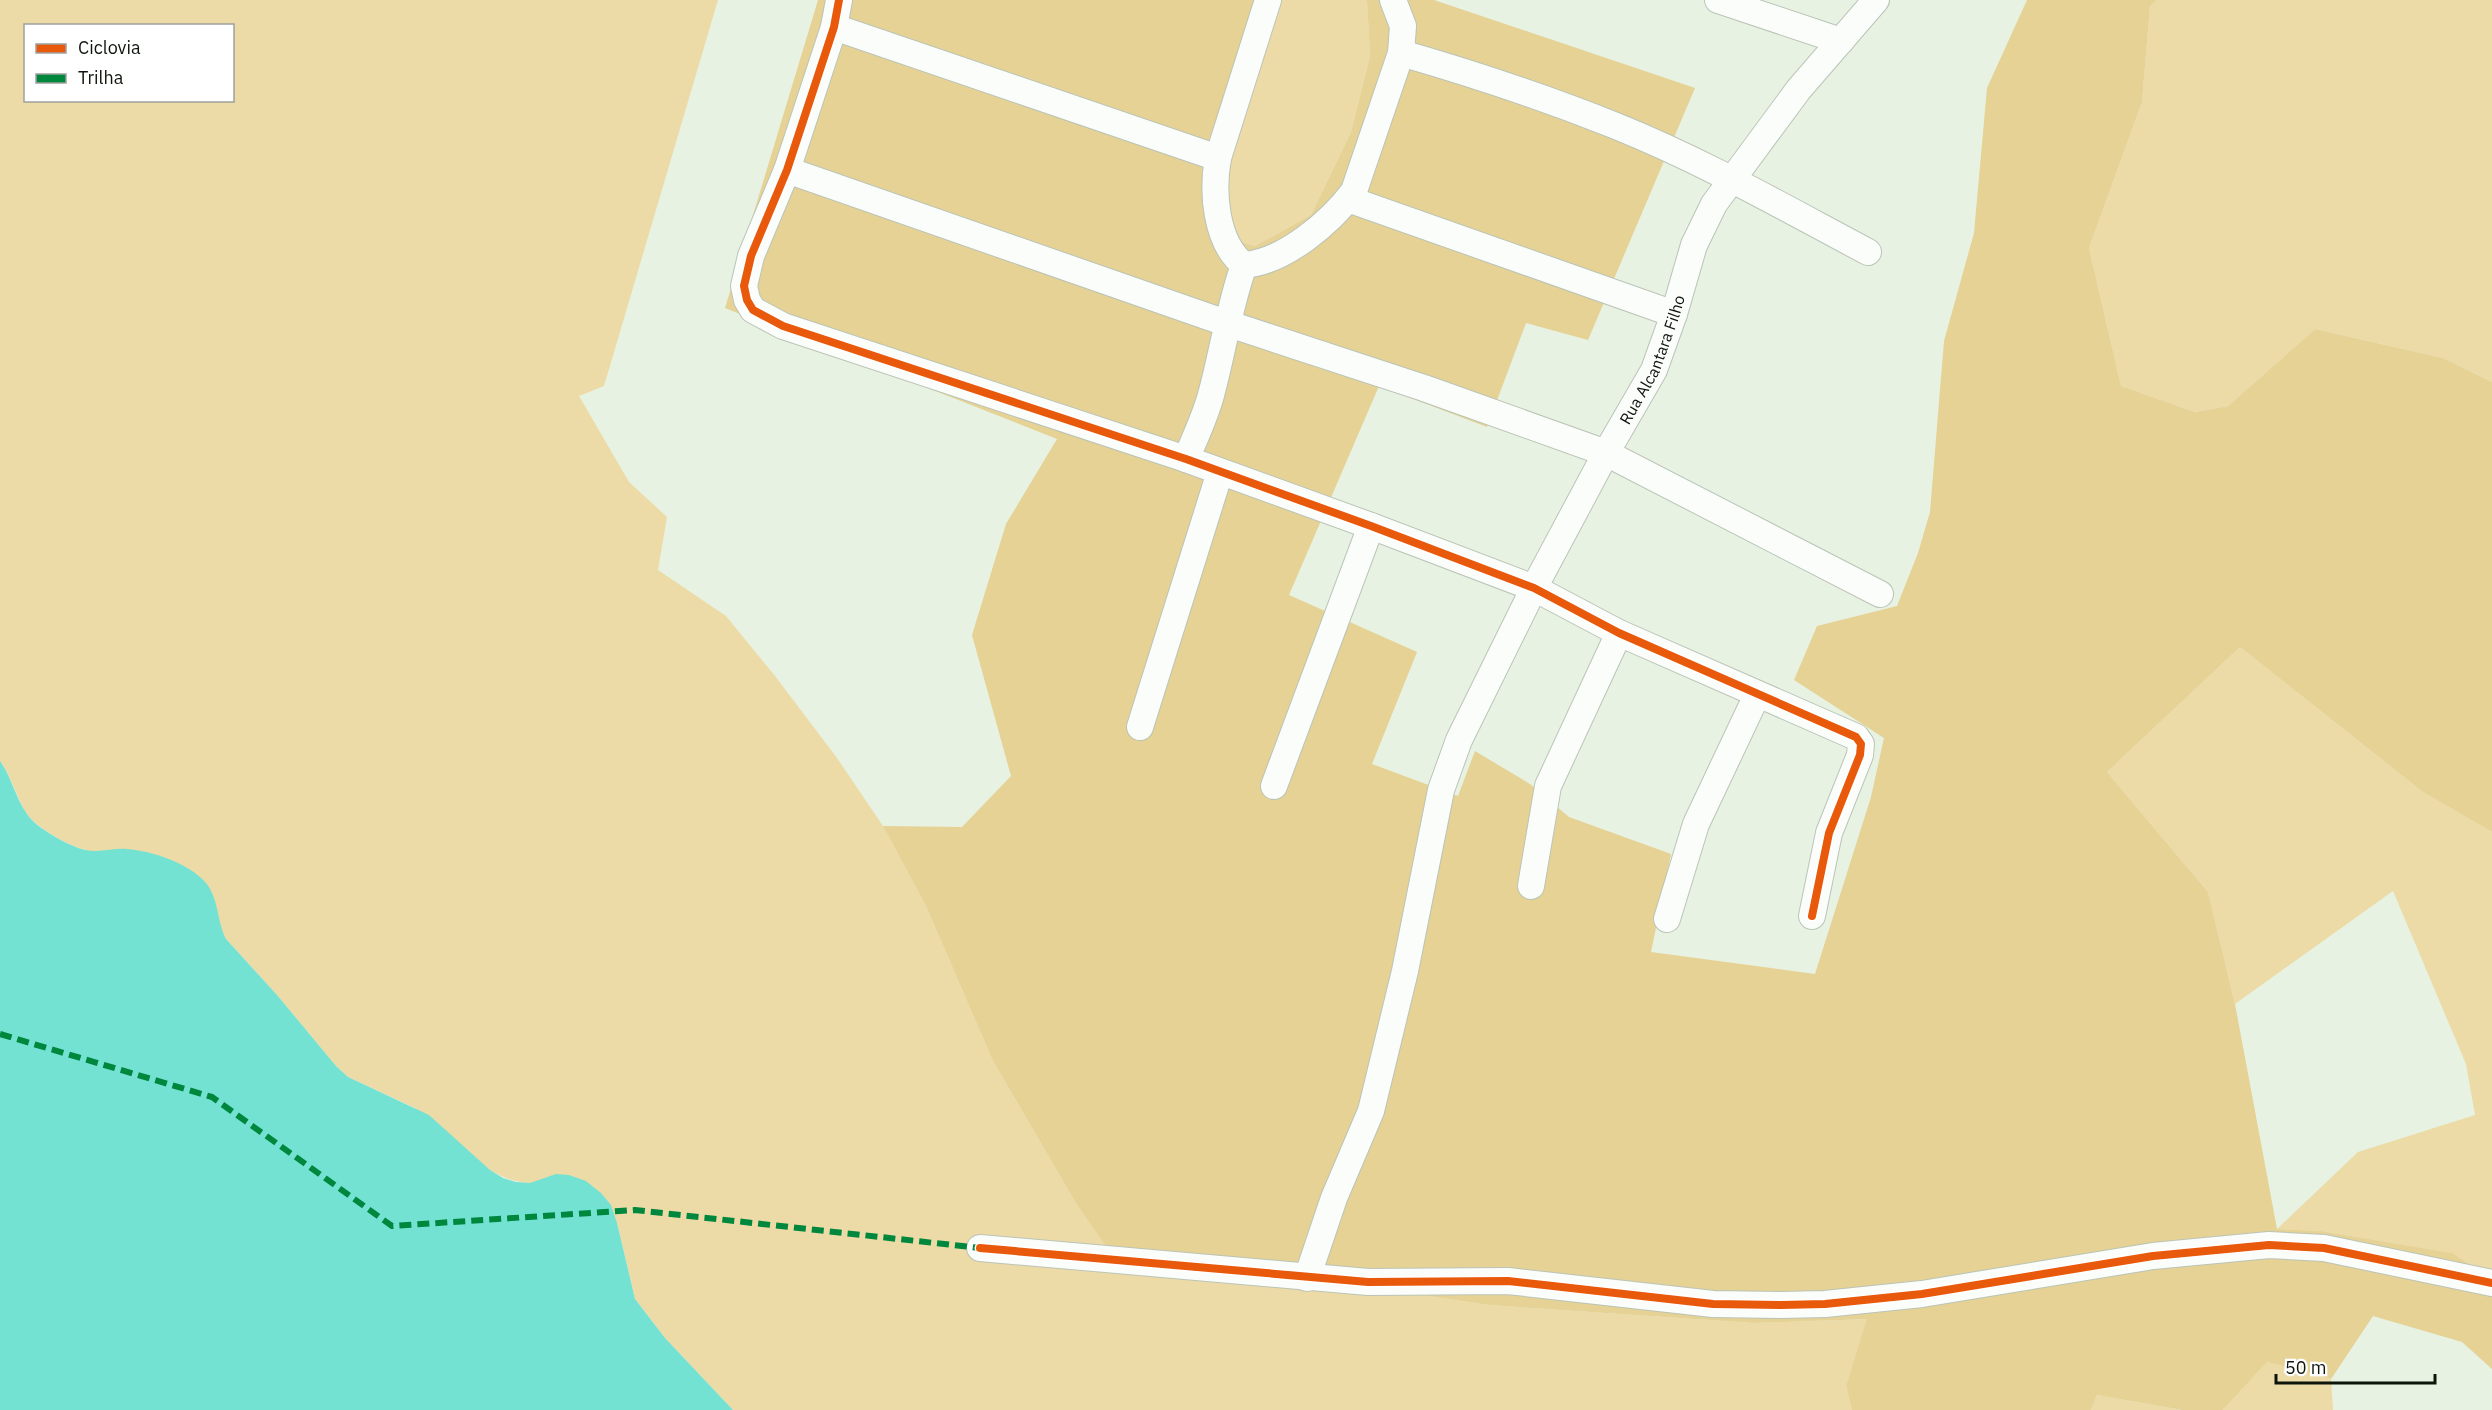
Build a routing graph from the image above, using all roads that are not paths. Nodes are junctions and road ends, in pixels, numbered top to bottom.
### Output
1 (839, 0) edge
2 (1393, 0) edge
3 (1718, 0) edge
4 (1876, 0) edge
5 (1265, 1) edge
6 (834, 27) junction
7 (1841, 42) junction
8 (1401, 53) junction
9 (1218, 158) junction
10 (787, 170) junction
11 (1730, 179) junction
12 (1348, 199) junction
13 (1868, 252) dead end
14 (1244, 264) junction
15 (1674, 314) junction
16 (1226, 323) junction
17 (1606, 453) junction
18 (1186, 459) junction
19 (1220, 472) junction
20 (1371, 525) junction
21 (1534, 588) junction
22 (1880, 594) dead end
23 (1619, 633) junction
24 (1757, 695) junction
25 (1140, 727) dead end
26 (1274, 786) dead end
27 (1530, 886) dead end
28 (1812, 916) dead end
29 (1667, 919) dead end
30 (980, 1248) dead end
31 (1307, 1278) junction
32 (2492, 1283) edge

1 - 6 street
2 - 8 street
3 - 7 street
4 - 7 street, Rua Alcantara Filho
5 - 9 street
6 - 9 street
6 - 10 street
7 - 11 street, Rua Alcantara Filho
8 - 11 street
8 - 12 street
9 - 14 street
10 - 16 street
10 - 18 street
11 - 13 street
11 - 15 street, Rua Alcantara Filho
12 - 14 street
12 - 15 street
14 - 16 street
15 - 17 street, Rua Alcantara Filho
16 - 17 street
16 - 18 street
17 - 21 street, Rua Alcantara Filho
17 - 22 street
18 - 19 street
19 - 20 street
19 - 25 street
20 - 21 street
20 - 26 street
21 - 23 street
21 - 31 street, Rua Alcantara Filho
23 - 24 street
23 - 27 street
24 - 28 street
24 - 29 street
30 - 31 street
31 - 32 street

